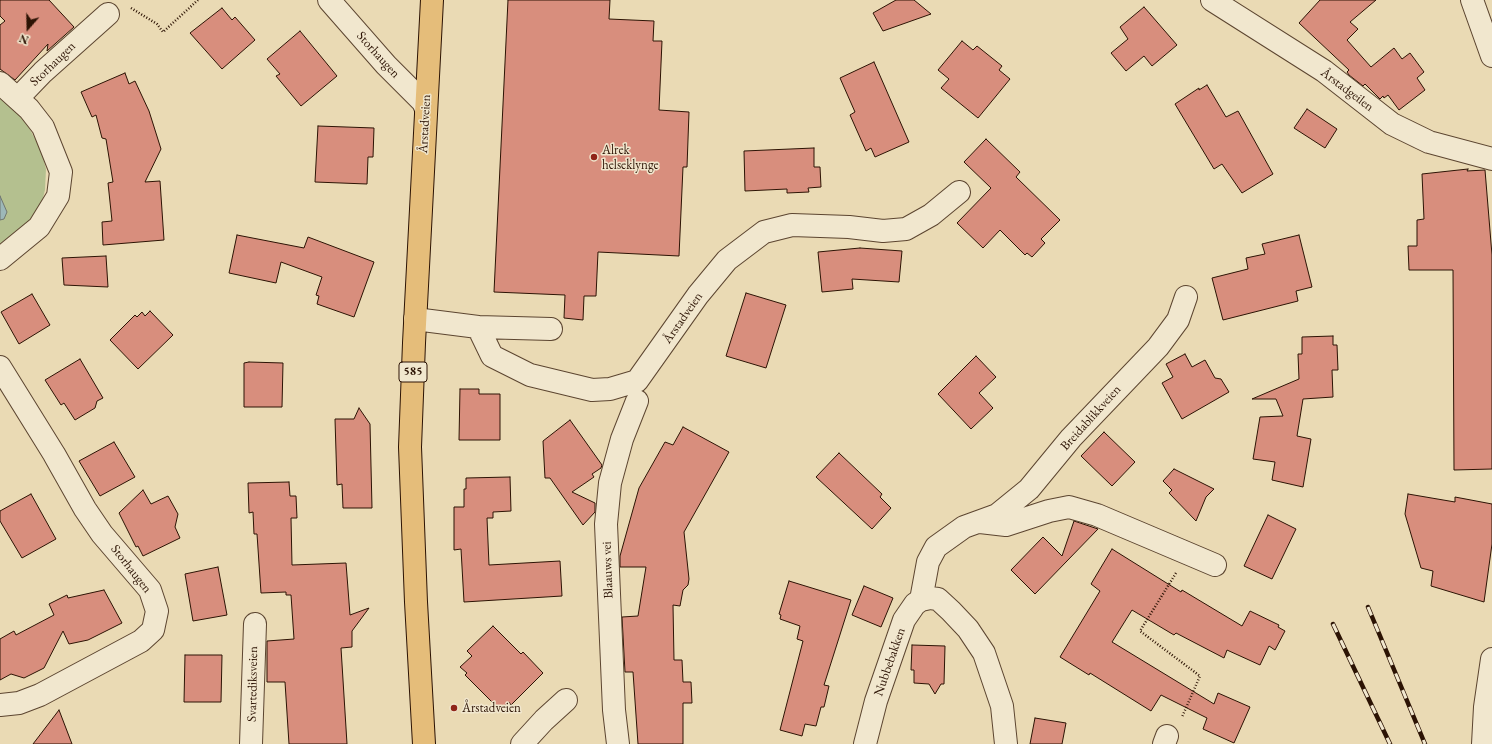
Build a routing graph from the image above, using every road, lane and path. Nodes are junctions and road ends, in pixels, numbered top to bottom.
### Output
1 (198, 0) edge
2 (330, 0) edge
3 (432, 0) edge
4 (1212, 0) edge
5 (1472, 0) edge
6 (117, 10) joint
7 (1492, 56) edge
8 (0, 83) edge
9 (18, 98) junction
10 (426, 109) junction
11 (1492, 160) edge
12 (959, 192) dead end
13 (0, 259) edge
14 (1186, 297) dead end
15 (415, 319) junction
16 (478, 327) junction
17 (551, 329) dead end
18 (0, 367) edge
19 (637, 401) dead end
20 (979, 521) junction
21 (1215, 565) dead end
22 (1178, 570) dead end
23 (922, 600) junction
24 (254, 624) dead end
25 (1492, 659) edge
26 (566, 700) dead end
27 (1189, 701) dead end
28 (0, 705) edge
29 (251, 744) edge
30 (424, 744) edge
31 (522, 744) edge
32 (618, 744) edge
33 (865, 744) edge
34 (1006, 744) edge
35 (1483, 744) edge

1 - 6 path
2 - 10 street, Storhaugen
3 - 10 main road, Årstadveien / 585
4 - 11 street, Årstadgeilen
5 - 7 street
6 - 9 street, Storhaugen
8 - 9 street
9 - 13 street
10 - 15 main road, Årstadveien / 585
12 - 16 street, Årstadveien
14 - 20 street, Breidablikkveien
15 - 16 street
15 - 30 main road, Årstadveien / 585
16 - 17 street
18 - 28 street, Storhaugen
19 - 32 street, Blaauws vei
20 - 21 street
20 - 23 street, Breidablikkveien
22 - 27 path
23 - 33 street, Nubbebakken
23 - 34 street
24 - 29 street, Svartediksveien
25 - 35 street
26 - 31 street

